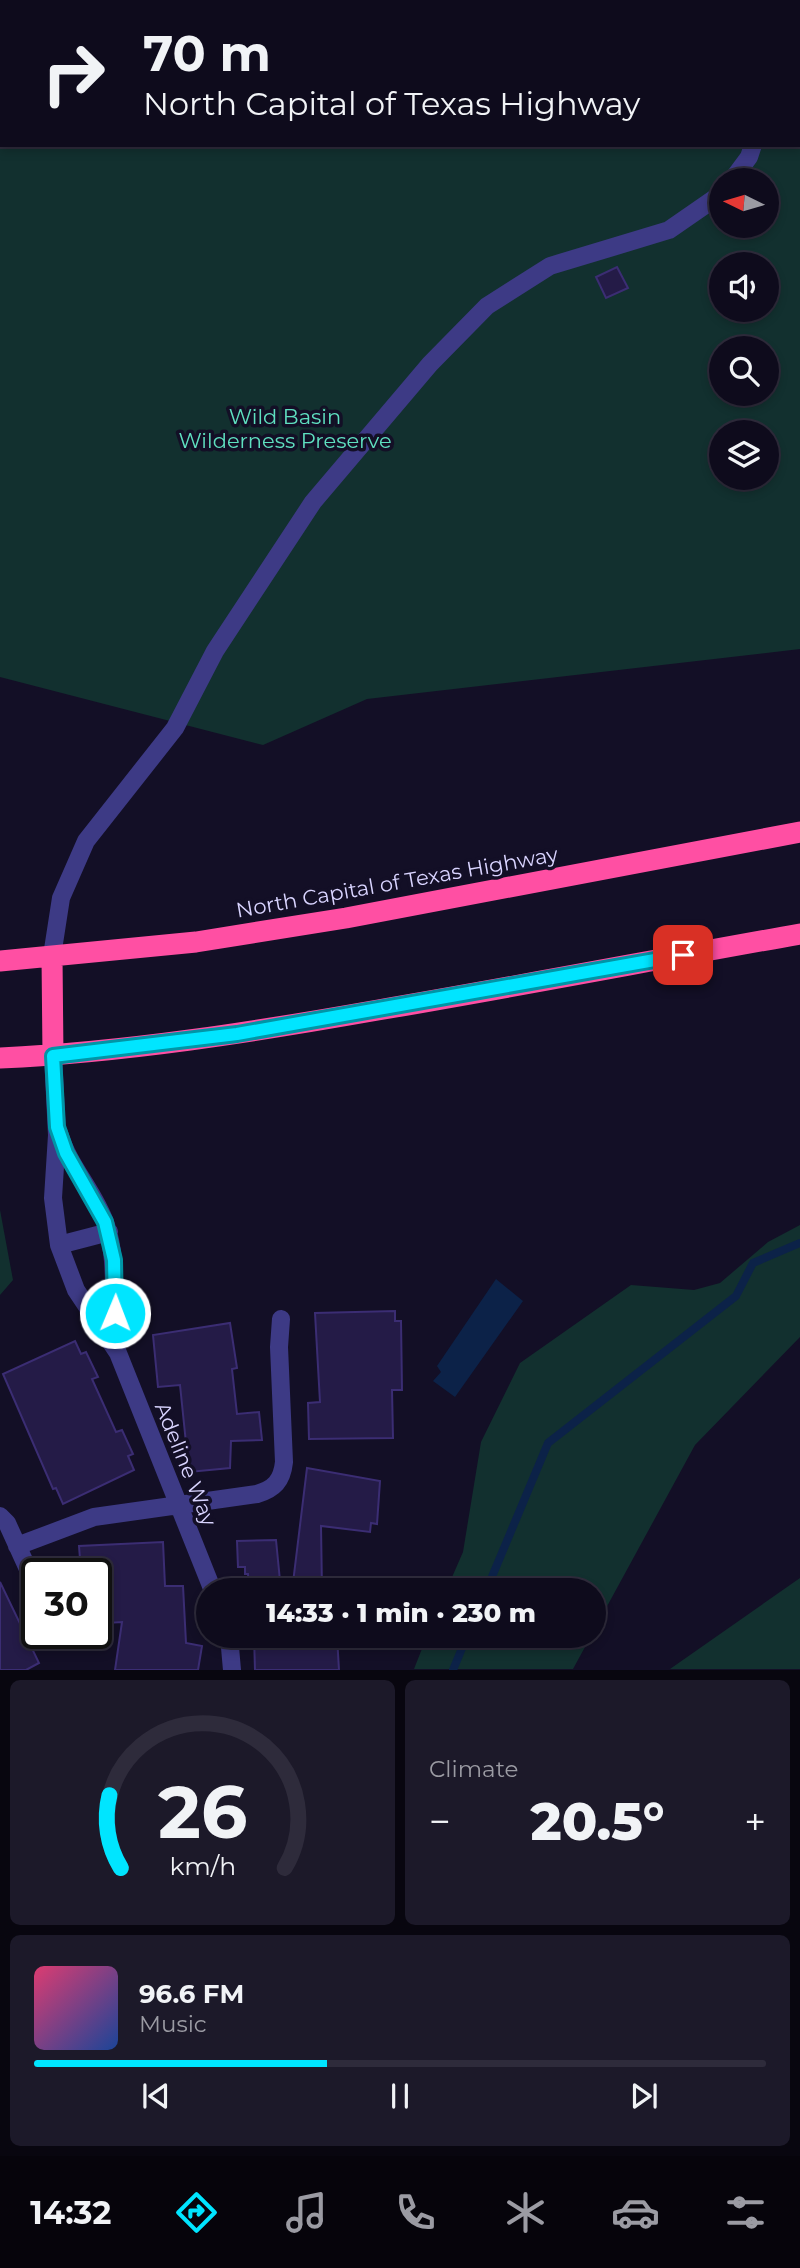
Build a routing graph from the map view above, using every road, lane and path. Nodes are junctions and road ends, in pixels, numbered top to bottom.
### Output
1 (752, 147) edge
2 (741, 168) edge
3 (709, 202) edge
4 (800, 832) edge
5 (800, 934) edge
6 (52, 956) junction
7 (0, 961) edge
8 (53, 1056) junction
9 (0, 1058) edge
10 (57, 1127) junction
11 (108, 1233) junction
12 (59, 1245) junction
13 (281, 1319) dead end
14 (117, 1353) junction
15 (178, 1506) junction
16 (0, 1516) edge
17 (17, 1546) junction
18 (22, 1558) edge
19 (208, 1578) edge
20 (230, 1648) edge
21 (232, 1670) edge

1 - 2 street
3 - 6 street
4 - 6 highway, North Capital of Texas Highway
5 - 8 highway
6 - 7 highway, North Capital of Texas Highway
6 - 8 highway
8 - 9 highway
8 - 10 street, Adeline Way
10 - 11 street, Adeline Way
10 - 12 street, Adeline Way
11 - 12 street
11 - 14 street, Adeline Way
12 - 14 street, Adeline Way
13 - 15 street
14 - 15 street, Adeline Way
15 - 17 street
15 - 19 street, Adeline Way
16 - 17 street
17 - 18 street
20 - 21 street

